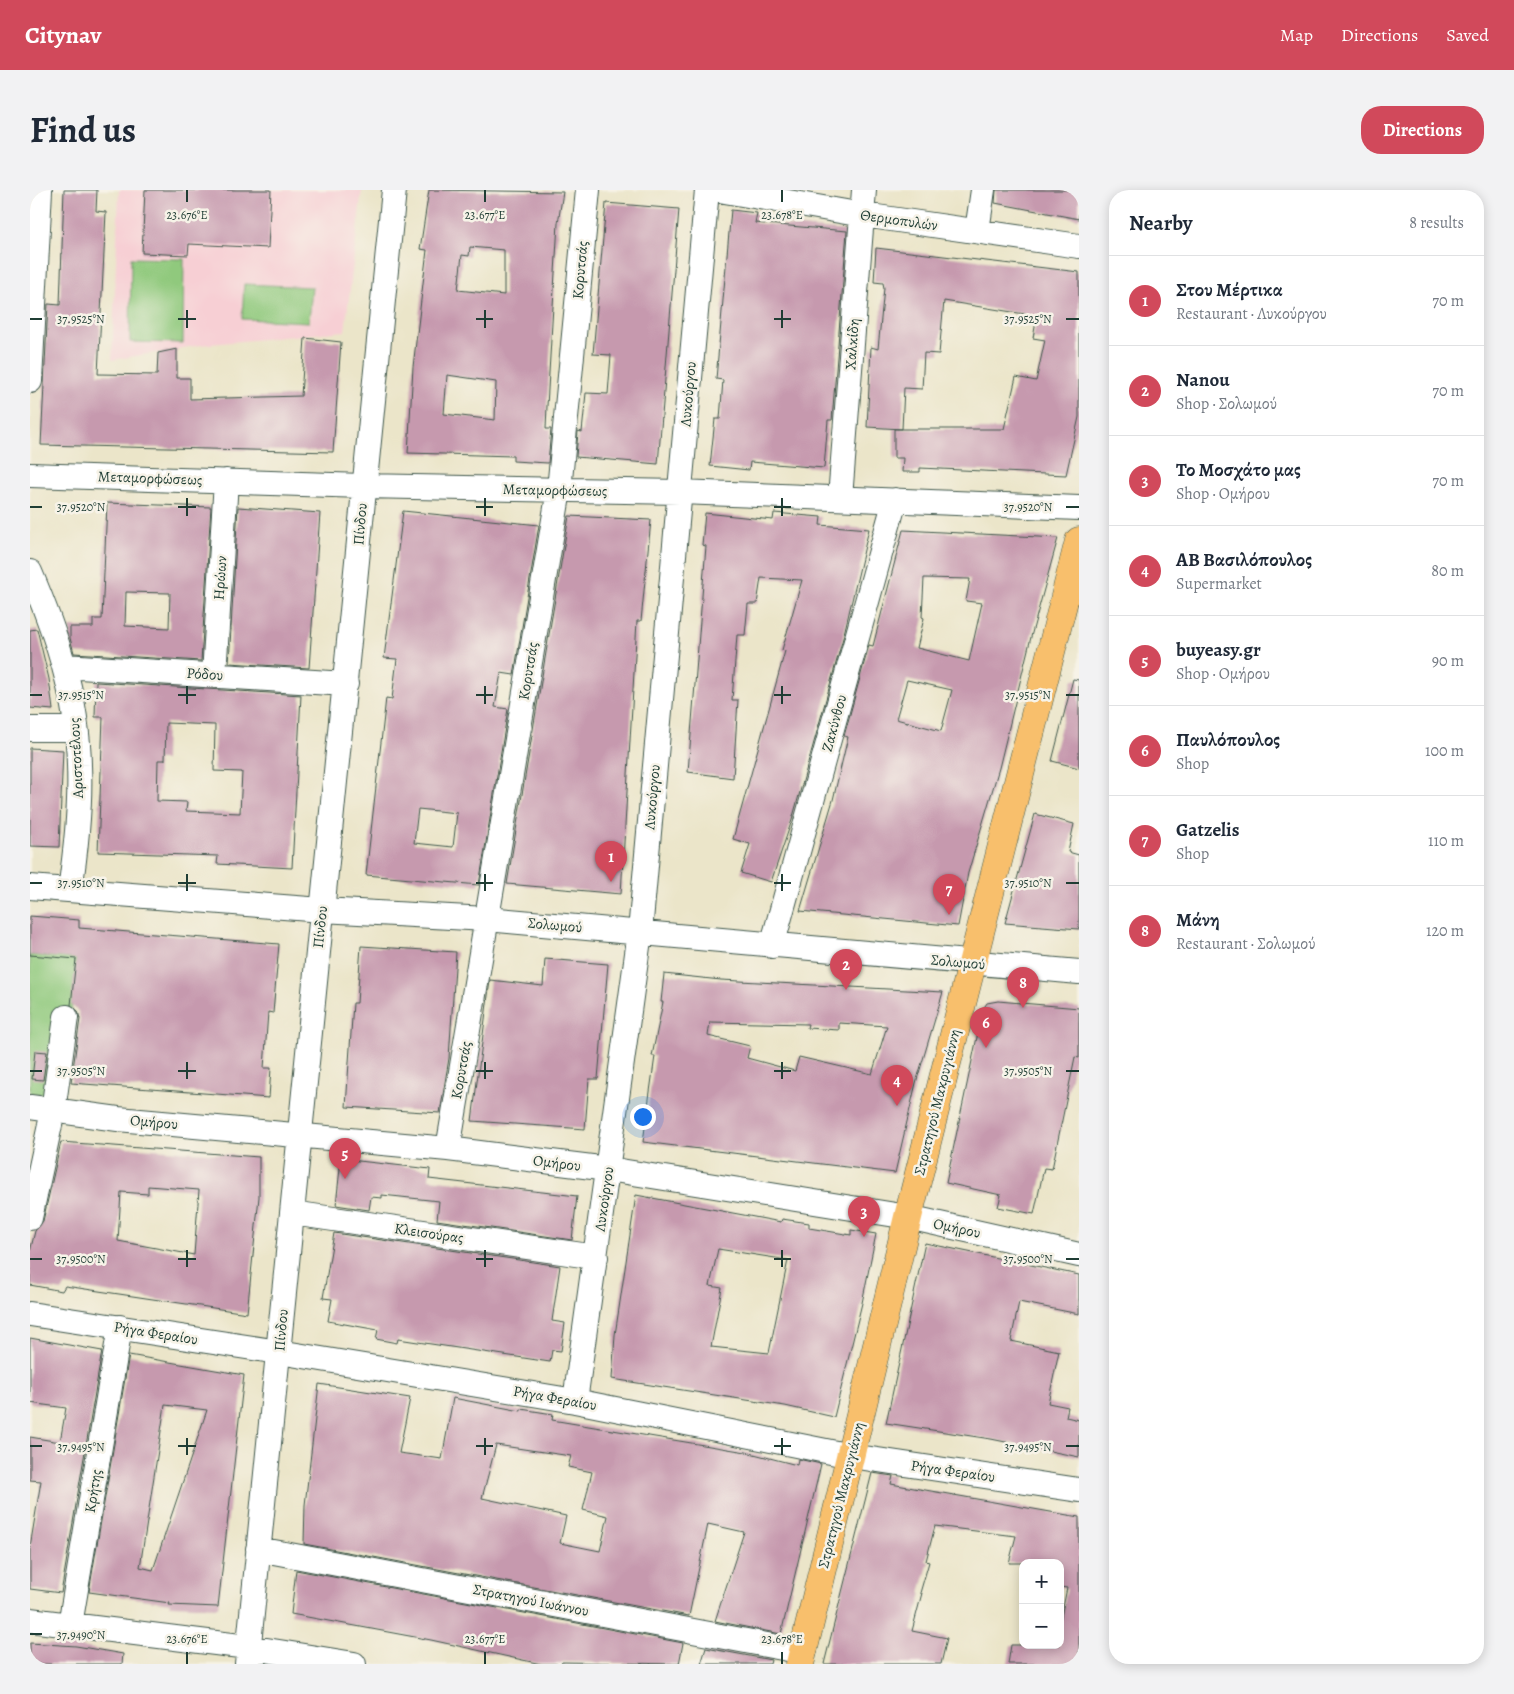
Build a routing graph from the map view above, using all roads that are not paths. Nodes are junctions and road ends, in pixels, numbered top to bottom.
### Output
1 (40, 190) edge
2 (394, 190) edge
3 (588, 190) edge
4 (707, 190) edge
5 (719, 190) edge
6 (864, 190) edge
7 (983, 190) edge
8 (863, 215) junction
9 (976, 231) junction
10 (1079, 246) edge
11 (30, 381) edge
12 (30, 476) edge
13 (226, 481) junction
14 (363, 486) junction
15 (559, 490) junction
16 (680, 492) junction
17 (840, 498) junction
18 (895, 500) junction
19 (1079, 508) edge
20 (1079, 542) edge
21 (30, 572) edge
22 (64, 666) junction
23 (214, 675) junction
24 (346, 684) junction
25 (30, 729) edge
26 (76, 729) junction
27 (30, 887) edge
28 (70, 890) junction
29 (322, 910) junction
30 (487, 919) junction
31 (640, 932) junction
32 (772, 946) junction
33 (972, 963) junction
34 (1079, 972) edge
35 (66, 1017) dead end
36 (30, 1107) edge
37 (53, 1111) junction
38 (299, 1134) junction
39 (448, 1149) junction
40 (608, 1170) junction
41 (292, 1213) junction
42 (908, 1217) junction
43 (30, 1218) edge
44 (1079, 1255) edge
45 (596, 1257) junction
46 (30, 1314) edge
47 (120, 1327) junction
48 (279, 1352) junction
49 (575, 1401) junction
50 (851, 1456) junction
51 (1079, 1490) edge
52 (258, 1549) junction
53 (30, 1620) edge
54 (70, 1625) junction
55 (247, 1656) edge
56 (802, 1658) edge
57 (354, 1664) edge

1 - 11 street
2 - 14 street, Πίνδου
3 - 15 street, Κορυτσάς
4 - 16 street, Λυκούργου
5 - 8 street, Θερμοπυλών
6 - 8 street, Χαλκίδη
7 - 9 street
8 - 9 street, Θερμοπυλών
8 - 17 street, Χαλκίδη
9 - 10 street, Θερμοπυλών
12 - 13 street, Μεταμορφώσεως
13 - 14 street, Μεταμορφώσεως
13 - 23 street, Ηρώων
14 - 15 street, Μεταμορφώσεως
14 - 24 street, Πίνδου
15 - 16 street, Μεταμορφώσεως
15 - 30 street, Κορυτσάς
16 - 17 street, Μεταμορφώσεως
16 - 31 street, Λυκούργου
17 - 18 street, Μεταμορφώσεως
18 - 19 street, Μεταμορφώσεως
18 - 32 street, Ζακύνθου
20 - 33 main road, Στρατηγού Μακρυγιάννη
21 - 22 street, Αριστοτέλους
22 - 23 street, Ρόδου
22 - 26 street, Αριστοτέλους
23 - 24 street, Ρόδου
24 - 29 street, Πίνδου
25 - 26 street
26 - 28 street, Αριστοτέλους
27 - 28 street, Σολωμού
28 - 29 street, Σολωμού
29 - 30 street, Σολωμού
29 - 38 street, Πίνδου
30 - 31 street, Σολωμού
30 - 39 street, Κορυτσάς
31 - 32 street, Σολωμού
31 - 40 street, Λυκούργου
32 - 33 street, Σολωμού
33 - 34 street, Σολωμού
33 - 42 main road, Στρατηγού Μακρυγιάννη
35 - 37 street
36 - 37 street, Ομήρου
37 - 38 street, Ομήρου
37 - 43 street
38 - 39 street, Ομήρου
38 - 41 street, Πίνδου
39 - 40 street, Ομήρου
40 - 42 street, Ομήρου
40 - 45 street, Λυκούργου
41 - 45 street, Κλεισούρας
41 - 48 street, Πίνδου
42 - 44 street, Ομήρου
42 - 50 main road, Στρατηγού Μακρυγιάννη
45 - 49 street, Λυκούργου
46 - 47 street, Ρήγα Φεραίου
47 - 48 street, Ρήγα Φεραίου
47 - 54 street, Κρήτης
48 - 49 street, Ρήγα Φεραίου
48 - 52 street, Πίνδου
49 - 50 street, Ρήγα Φεραίου
50 - 51 street, Ρήγα Φεραίου
50 - 56 main road, Στρατηγού Μακρυγιάννη
52 - 55 street, Πίνδου
52 - 56 street, Στρατηγού Ιωάννου
53 - 54 street
54 - 55 street
55 - 57 street

